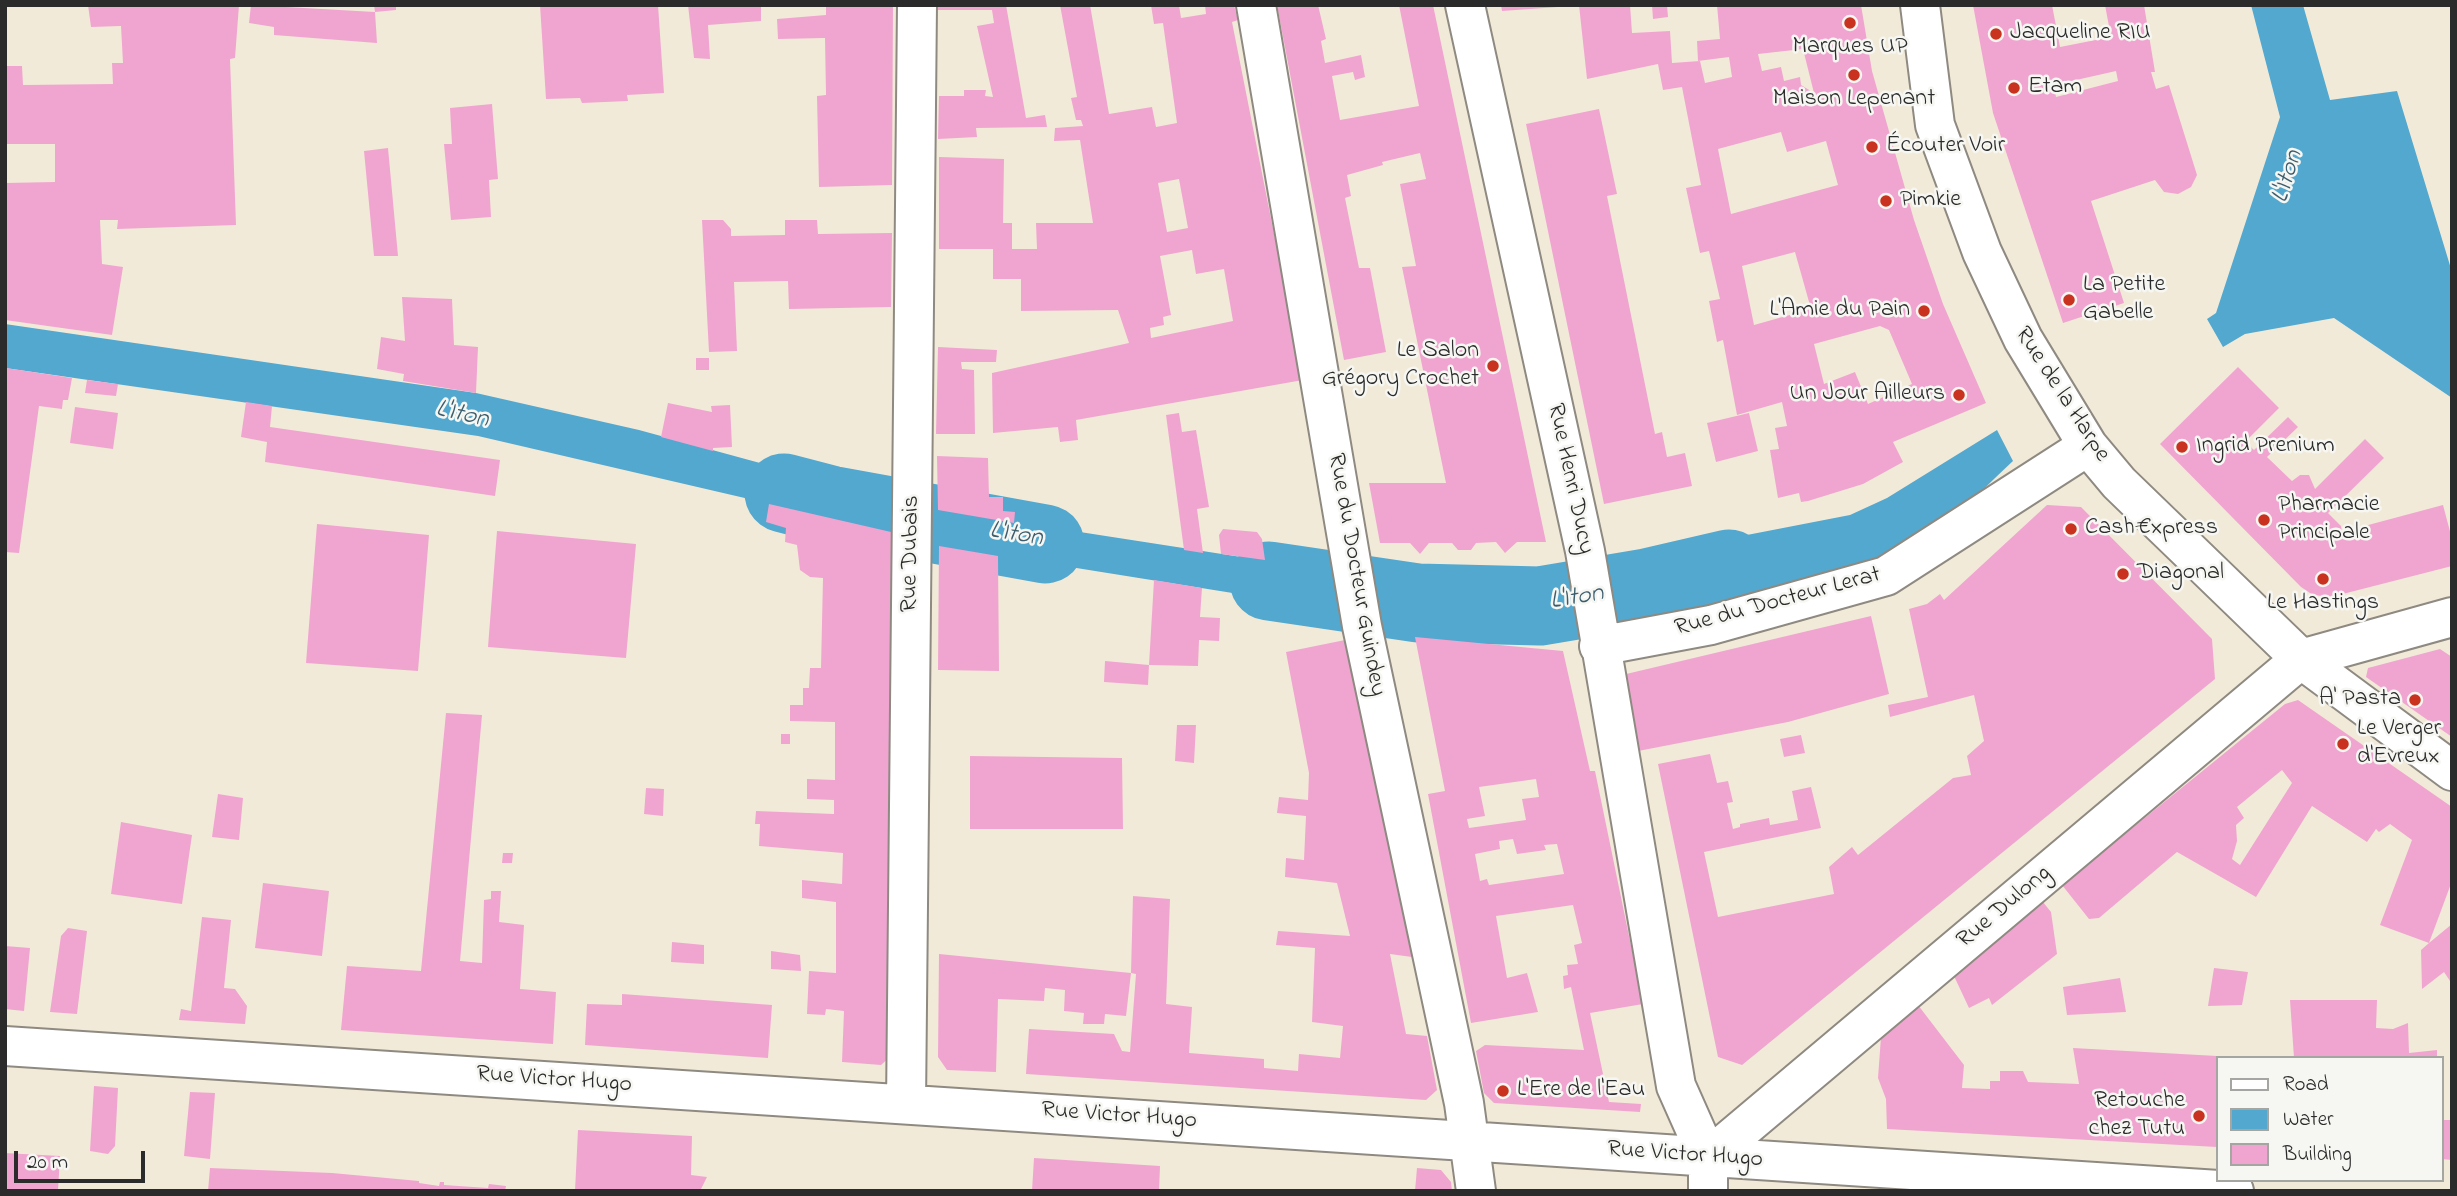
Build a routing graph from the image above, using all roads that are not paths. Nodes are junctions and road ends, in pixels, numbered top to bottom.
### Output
1 (917, 5) edge
2 (1256, 5) edge
3 (1465, 5) edge
4 (1920, 5) edge
5 (2088, 446) junction
6 (2452, 617) edge
7 (1599, 646) junction
8 (2301, 659) junction
9 (2452, 771) edge
10 (5, 1046) edge
11 (906, 1104) junction
12 (1471, 1141) junction
13 (1708, 1174) edge
14 (1476, 1191) edge
15 (2234, 1191) edge

1 - 11 street, Rue Dubais
2 - 12 street, Rue du Docteur Guindey
3 - 7 street, Rue Henri Ducy
4 - 5 street, Rue de la Harpe
5 - 7 street, Rue du Docteur Lerat
5 - 8 street, Rue de la Harpe
6 - 8 street
7 - 13 street, Rue Henri Ducy
8 - 9 street, Rue de la Harpe
8 - 13 street, Rue Dulong
10 - 11 street, Rue Victor Hugo
11 - 12 street, Rue Victor Hugo
12 - 13 street, Rue Victor Hugo
12 - 14 street, Rue du Docteur Guindey
13 - 15 street, Rue Victor Hugo

